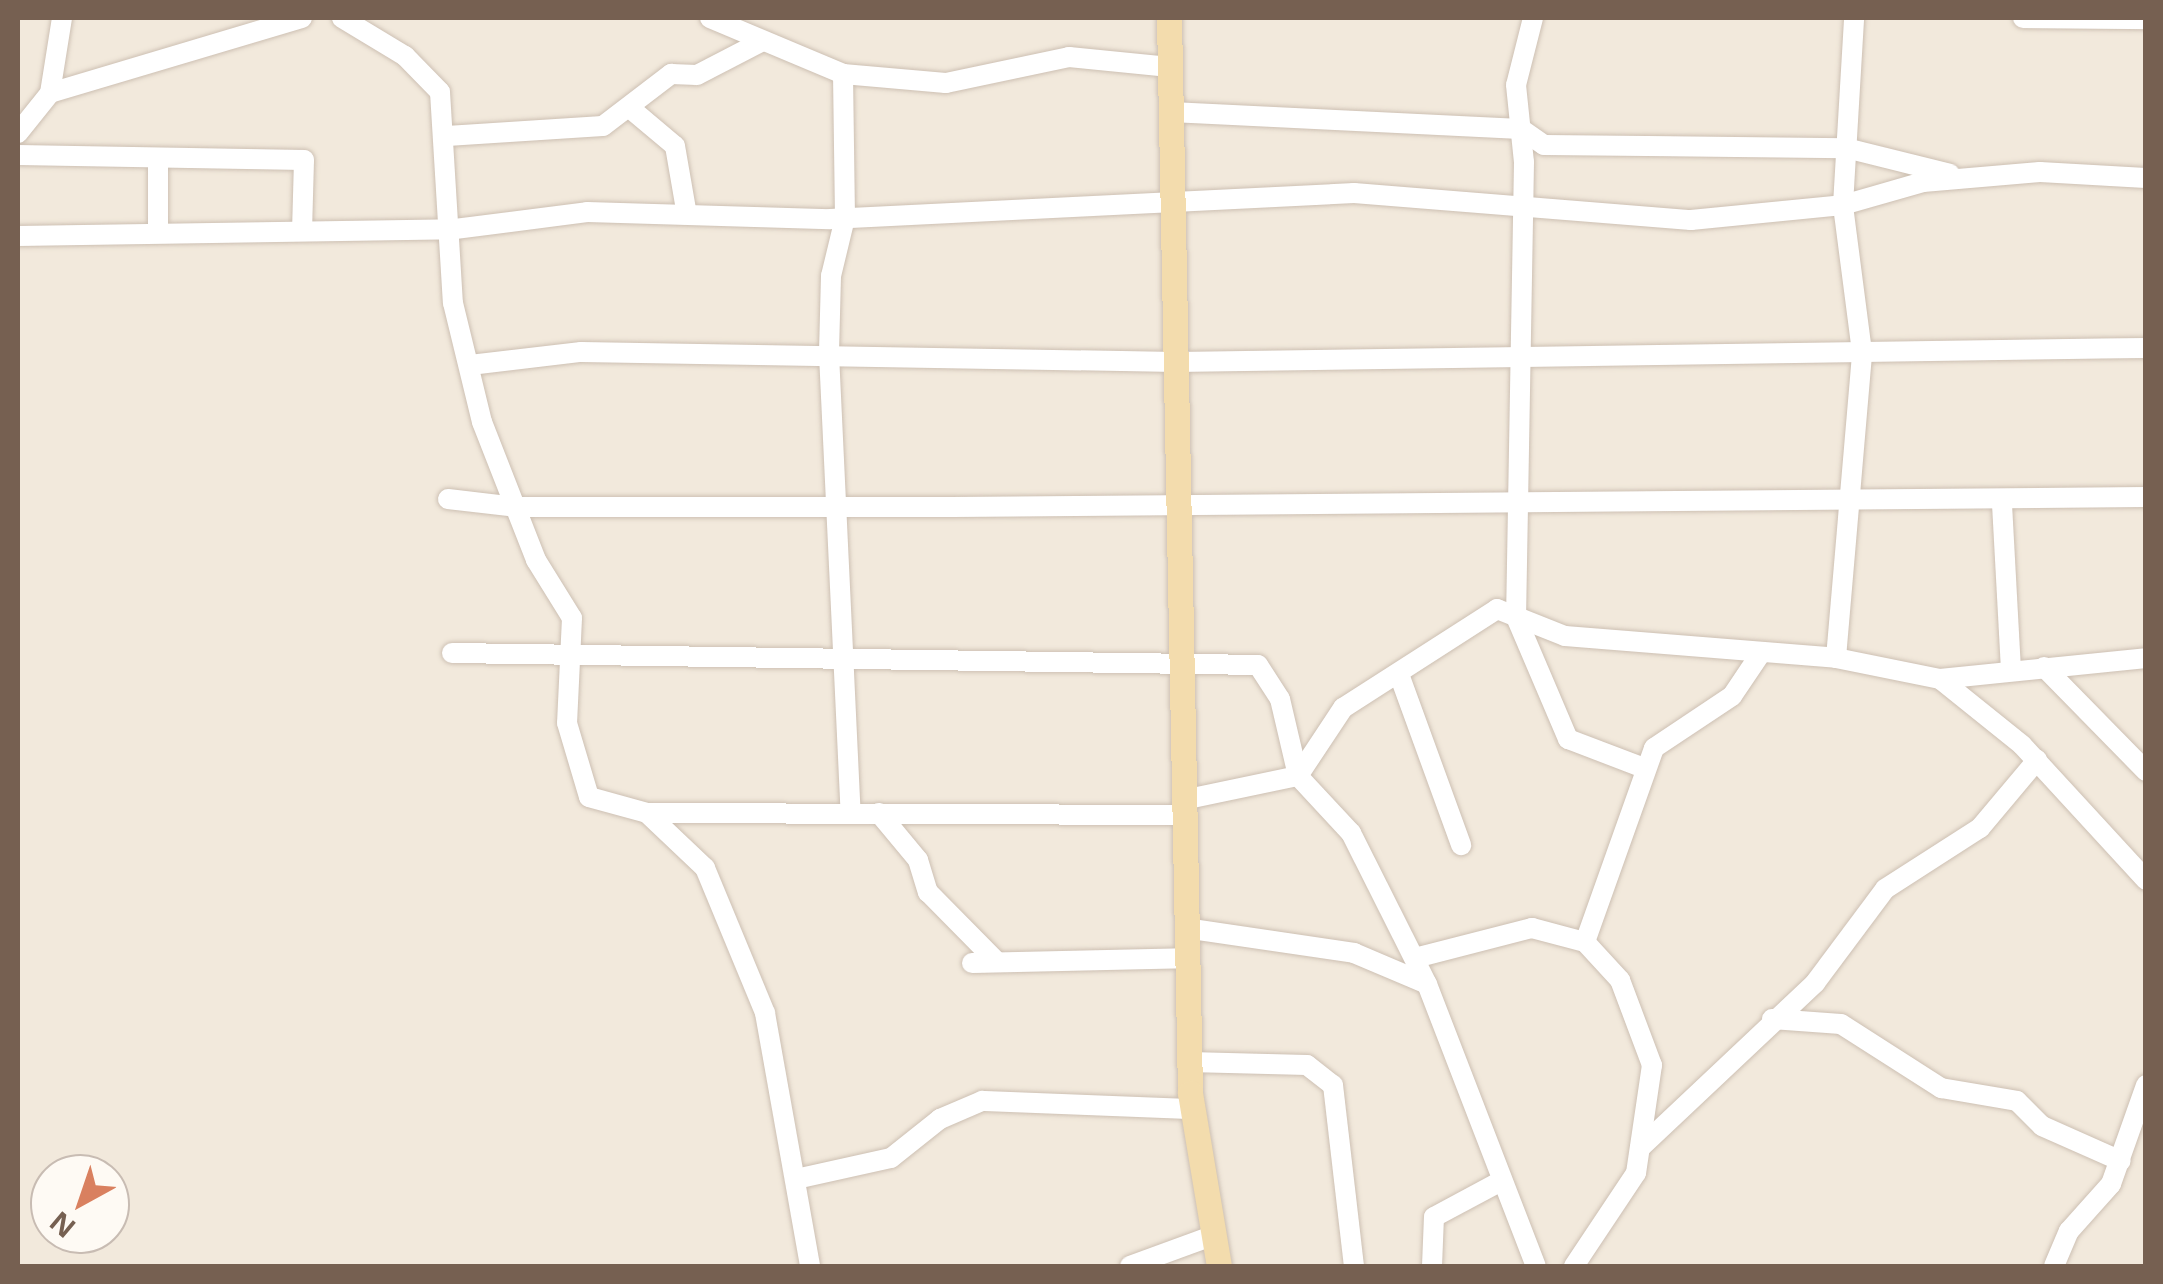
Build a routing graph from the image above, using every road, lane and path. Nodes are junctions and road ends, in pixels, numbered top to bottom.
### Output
1 (62, 18) edge
2 (302, 18) edge
3 (342, 18) edge
4 (710, 18) edge
5 (1170, 18) edge
6 (1533, 18) edge
7 (1854, 18) edge
8 (2023, 18) edge
9 (2146, 19) edge
10 (763, 40) junction
11 (1170, 66) junction
12 (843, 74) junction
13 (50, 93) junction
14 (631, 109) junction
15 (1171, 112) junction
16 (1521, 130) junction
17 (18, 134) edge
18 (447, 136) junction
19 (1846, 148) junction
20 (18, 154) edge
21 (158, 158) junction
22 (1967, 178) junction
23 (2146, 178) edge
24 (1173, 202) junction
25 (1524, 202) junction
26 (1843, 205) junction
27 (686, 210) junction
28 (845, 218) junction
29 (455, 229) junction
30 (302, 230) junction
31 (158, 232) junction
32 (18, 236) edge
33 (2146, 348) edge
34 (1862, 352) junction
35 (829, 354) junction
36 (1520, 356) junction
37 (1176, 362) junction
38 (470, 365) junction
39 (2146, 498) edge
40 (448, 499) dead end
41 (1178, 503) junction
42 (1518, 503) junction
43 (2002, 504) junction
44 (1846, 505) junction
45 (835, 506) junction
46 (516, 507) junction
47 (1516, 618) junction
48 (452, 652) dead end
49 (570, 653) junction
50 (1759, 656) junction
51 (838, 658) junction
52 (1181, 658) junction
53 (1836, 658) junction
54 (2146, 658) edge
55 (2044, 667) junction
56 (2010, 671) junction
57 (1400, 677) junction
58 (1940, 679) junction
59 (2037, 760) junction
60 (1644, 768) junction
61 (2146, 771) edge
62 (1298, 776) junction
63 (1183, 807) junction
64 (647, 813) junction
65 (851, 813) junction
66 (879, 813) junction
67 (1461, 845) dead end
68 (2146, 880) edge
69 (1186, 928) junction
70 (1586, 942) junction
71 (1186, 958) junction
72 (1415, 958) junction
73 (996, 962) junction
74 (972, 963) dead end
75 (1427, 984) junction
76 (1772, 1019) junction
77 (1189, 1062) junction
78 (2146, 1084) edge
79 (1192, 1108) junction
80 (1640, 1148) junction
81 (2121, 1161) junction
82 (796, 1178) junction
83 (1501, 1181) junction
84 (1212, 1236) junction
85 (810, 1266) edge
86 (1130, 1266) edge
87 (1219, 1266) edge
88 (1354, 1266) edge
89 (1432, 1266) edge
90 (1536, 1266) edge
91 (1574, 1266) edge
92 (2054, 1266) edge

1 - 13 street
2 - 13 street
3 - 18 street
4 - 10 street
5 - 11 main road
6 - 16 street
7 - 19 street
8 - 9 street
10 - 12 street
10 - 14 street
11 - 12 street
11 - 15 main road
12 - 28 street
13 - 17 street
14 - 18 street
14 - 27 street
15 - 16 street
15 - 24 main road
16 - 19 street
16 - 25 street
18 - 29 street
19 - 22 street
19 - 26 street
20 - 21 street
21 - 30 street
21 - 31 street
22 - 23 street
22 - 26 street
24 - 25 street
24 - 28 street
24 - 37 main road
25 - 26 street
25 - 36 street
26 - 34 street
27 - 28 street
27 - 29 street
28 - 35 street
29 - 30 street
29 - 38 street
30 - 31 street
31 - 32 street
33 - 34 street
34 - 36 street
34 - 44 street
35 - 37 street
35 - 38 street
35 - 45 street
36 - 37 street
36 - 42 street
37 - 41 main road
38 - 46 street
39 - 43 street
40 - 46 street
41 - 42 street
41 - 45 street
41 - 52 main road
42 - 44 street
42 - 47 street
43 - 44 street
43 - 56 street
44 - 53 street
45 - 46 street
45 - 51 street
46 - 49 street
47 - 50 street
47 - 57 street
47 - 60 street
48 - 49 street
49 - 51 street
49 - 64 street
50 - 53 street
50 - 60 street
51 - 52 street
51 - 65 street
52 - 62 street
52 - 63 main road
53 - 58 street
54 - 55 street
55 - 56 street
55 - 61 street
56 - 58 street
57 - 62 street
57 - 67 street
58 - 59 street
59 - 68 street
59 - 76 street
60 - 70 street
62 - 63 street
62 - 72 street
63 - 66 street
63 - 69 main road
64 - 65 street
64 - 82 street
65 - 66 street
66 - 73 street
69 - 71 main road
69 - 75 street
70 - 72 street
70 - 80 street
71 - 73 street
71 - 77 main road
72 - 75 street
73 - 74 street
75 - 83 street
76 - 80 street
76 - 81 street
77 - 79 main road
77 - 88 street
78 - 81 street
79 - 82 street
79 - 84 main road
80 - 91 street
81 - 92 street
82 - 85 street
83 - 89 street
83 - 90 street
84 - 86 street
84 - 87 main road

